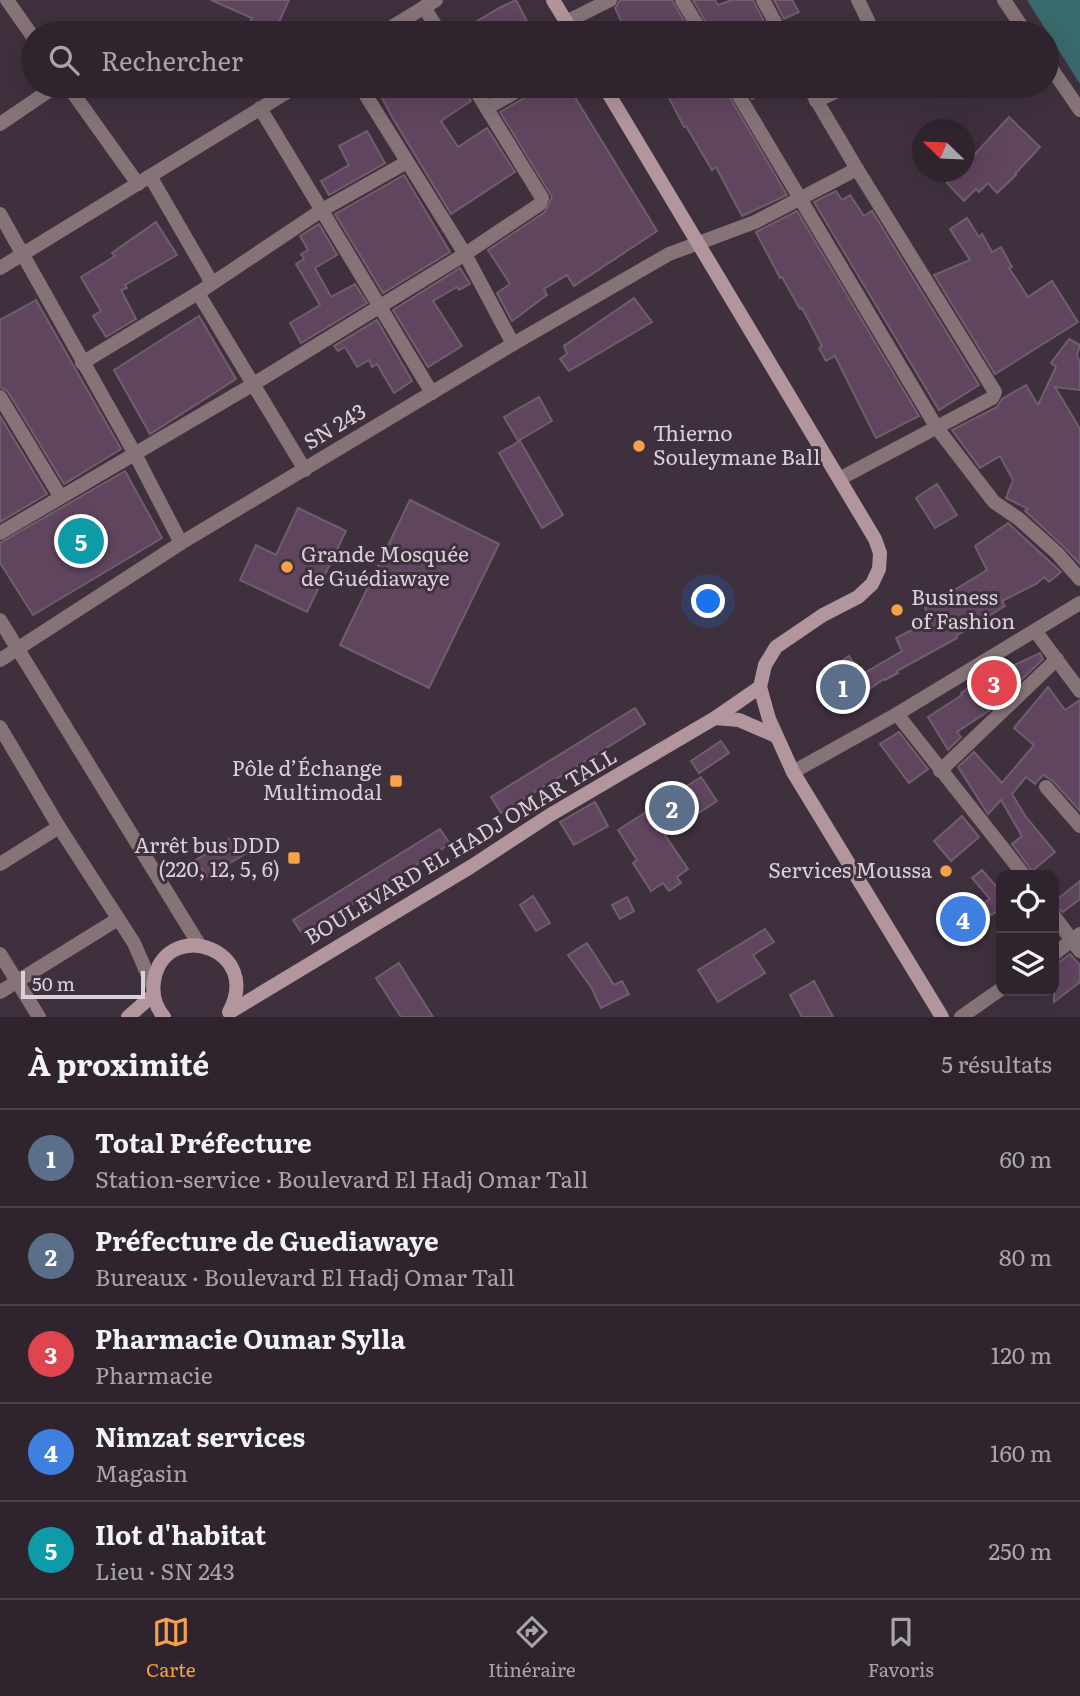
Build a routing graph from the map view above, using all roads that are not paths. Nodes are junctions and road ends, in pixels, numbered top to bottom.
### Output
1 (7, 0) edge
2 (553, 0) edge
3 (610, 0) edge
4 (682, 0) edge
5 (763, 0) edge
6 (858, 0) edge
7 (1004, 0) edge
8 (430, 4) edge
9 (22, 21) edge
10 (402, 21) edge
11 (436, 21) edge
12 (565, 21) edge
13 (579, 21) edge
14 (695, 21) edge
15 (774, 21) edge
16 (868, 21) edge
17 (1018, 21) edge
18 (1059, 79) edge
19 (38, 98) edge
20 (78, 98) edge
21 (277, 98) edge
22 (367, 98) edge
23 (481, 98) edge
24 (505, 98) edge
25 (611, 98) edge
26 (740, 98) edge
27 (814, 98) edge
28 (823, 98) edge
29 (816, 101) junction
30 (260, 108) junction
31 (487, 108) junction
32 (1080, 110) edge
33 (0, 124) edge
34 (407, 162) junction
35 (857, 169) junction
36 (144, 180) junction
37 (801, 198) junction
38 (322, 210) junction
39 (0, 214) edge
40 (700, 243) junction
41 (22, 254) junction
42 (465, 254) junction
43 (0, 268) edge
44 (212, 283) junction
45 (198, 293) junction
46 (380, 306) junction
47 (513, 344) junction
48 (82, 363) junction
49 (252, 385) junction
50 (432, 393) junction
51 (0, 397) edge
52 (937, 428) junction
53 (135, 454) junction
54 (305, 470) junction
55 (841, 478) junction
56 (60, 496) junction
57 (0, 533) edge
58 (181, 542) junction
59 (1080, 579) edge
60 (1080, 603) edge
61 (0, 620) edge
62 (1036, 632) junction
63 (19, 649) junction
64 (1057, 659) junction
65 (0, 660) edge
66 (760, 687) junction
67 (1080, 691) edge
68 (897, 714) junction
69 (715, 718) junction
70 (0, 727) edge
71 (776, 736) junction
72 (940, 771) junction
73 (793, 772) junction
74 (1046, 787) dead end
75 (1080, 826) edge
76 (59, 827) junction
77 (0, 864) edge
78 (1020, 870) edge
79 (118, 919) junction
80 (1059, 922) edge
81 (1077, 942) edge
82 (200, 946) junction
83 (1059, 951) edge
84 (0, 954) edge
85 (17, 981) junction
86 (153, 991) junction
87 (0, 992) edge
88 (996, 992) edge
89 (227, 1015) edge
90 (39, 1017) edge
91 (128, 1017) edge
92 (164, 1017) edge
93 (942, 1017) edge
94 (961, 1017) edge

1 - 9 street
2 - 12 main road
3 - 13 street
4 - 14 street
5 - 15 street
6 - 16 street
7 - 17 street
8 - 10 street
8 - 11 street
18 - 32 street
19 - 33 street
20 - 36 street
21 - 30 street
22 - 34 street
23 - 31 street
24 - 31 street
25 - 40 main road
26 - 37 street
27 - 29 street
28 - 29 street
29 - 35 street
30 - 36 street
30 - 38 street
31 - 42 street
34 - 38 street
34 - 42 street
35 - 37 street, SN 243
35 - 52 street
36 - 41 street
36 - 44 street
37 - 40 street, SN 243
37 - 52 street
38 - 44 street
38 - 46 street
39 - 41 street
40 - 47 street, SN 243
40 - 55 main road
41 - 43 street
41 - 48 street
42 - 46 street
42 - 47 street
44 - 45 street
45 - 48 street
45 - 49 street
46 - 49 street
46 - 50 street
47 - 50 street, SN 243
48 - 53 street
49 - 53 street
49 - 54 street
50 - 54 street, SN 243
51 - 56 street
52 - 55 street
52 - 59 street
53 - 56 street
53 - 58 street
54 - 58 street, SN 243
55 - 66 main road
56 - 57 street
58 - 63 street, SN 243
60 - 62 street
61 - 63 street
62 - 64 street
62 - 68 street
63 - 65 street, SN 243
63 - 82 street
64 - 67 street
64 - 72 street
66 - 69 main road, BOULEVARD EL HADJ OMAR TALL
66 - 71 main road
68 - 72 street
68 - 73 street
69 - 71 main road
69 - 89 main road, BOULEVARD EL HADJ OMAR TALL
70 - 76 street
71 - 73 main road
72 - 78 street
73 - 93 main road
74 - 75 street
76 - 77 street
76 - 79 street
79 - 85 street
79 - 86 street
80 - 81 street
81 - 83 street
82 - 86 main road
82 - 89 main road, BOULEVARD EL HADJ OMAR TALL
84 - 85 street
85 - 87 street
85 - 90 street
86 - 91 main road
86 - 92 main road
88 - 94 street

